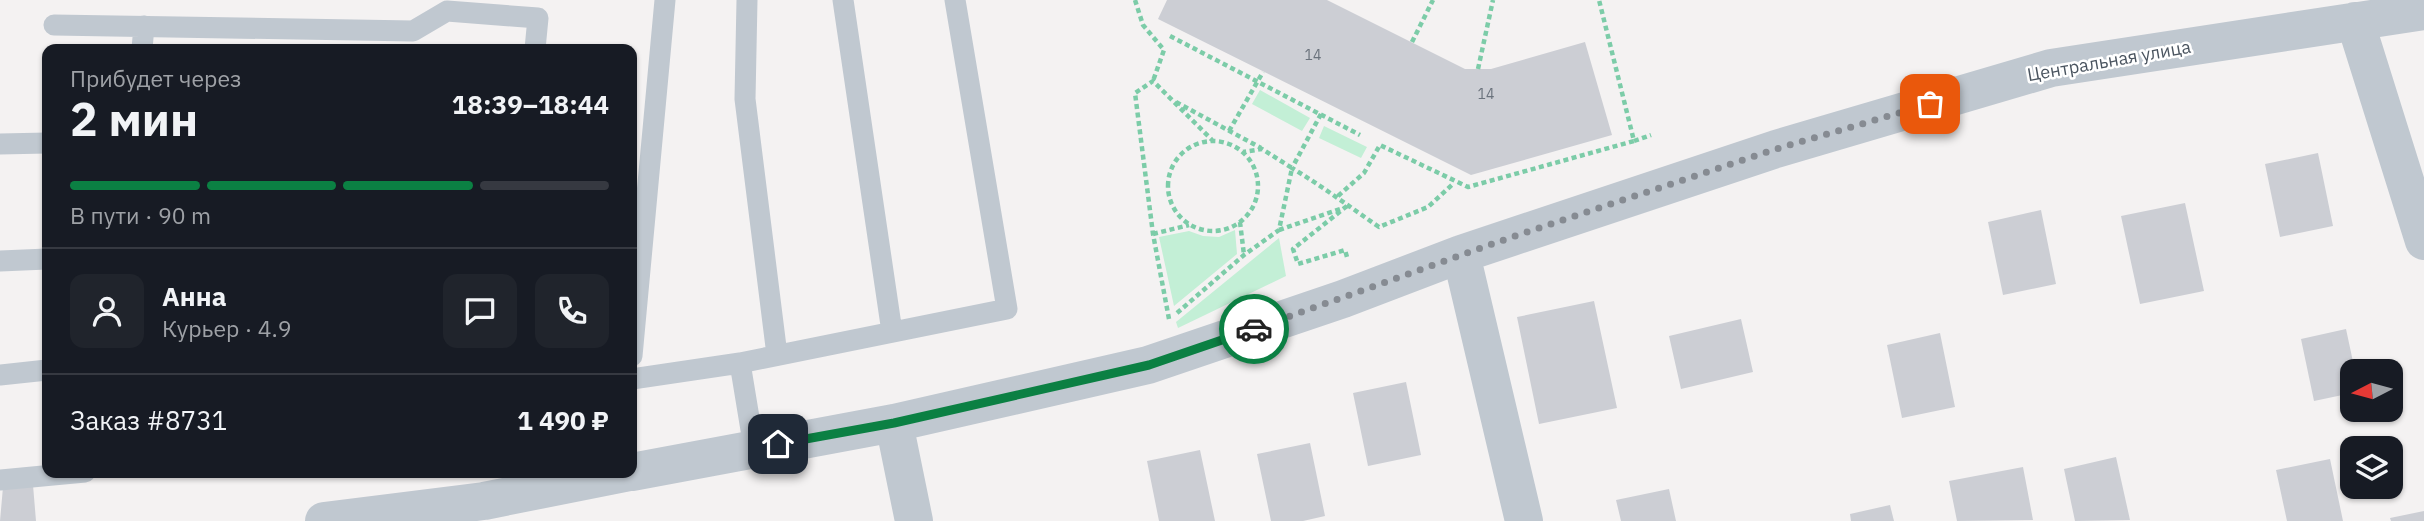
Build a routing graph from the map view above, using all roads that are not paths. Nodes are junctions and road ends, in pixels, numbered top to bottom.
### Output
1 (665, 0) edge
2 (747, 0) edge
3 (843, 0) edge
4 (955, 0) edge
5 (2424, 11) edge
6 (2356, 21) junction
7 (54, 25) dead end
8 (144, 26) junction
9 (413, 40) edge
10 (142, 44) edge
11 (535, 44) edge
12 (42, 143) edge
13 (0, 144) edge
14 (2424, 241) edge
15 (1461, 254) junction
16 (42, 259) edge
17 (0, 261) edge
18 (637, 282) edge
19 (892, 332) junction
20 (777, 355) junction
21 (740, 363) junction
22 (42, 371) edge
23 (0, 375) edge
24 (637, 378) edge
25 (894, 423) junction
26 (754, 448) junction
27 (637, 471) edge
28 (42, 477) edge
29 (600, 478) edge
30 (0, 481) edge
31 (324, 521) edge
32 (914, 521) edge
33 (1524, 521) edge

1 - 18 lane
2 - 20 lane
3 - 19 lane
4 - 19 lane
5 - 6 street, Центральная улица
6 - 14 street
6 - 15 street, Центральная улица
7 - 8 lane
8 - 9 lane
8 - 10 lane
9 - 11 lane
12 - 13 lane
15 - 25 street, Центральная улица
15 - 33 street
16 - 17 lane
19 - 20 lane
20 - 21 lane
21 - 24 lane
21 - 26 lane
22 - 23 lane
25 - 26 street, Центральная улица
25 - 32 street
26 - 27 street, Центральная улица
28 - 30 lane
29 - 31 street, Центральная улица

